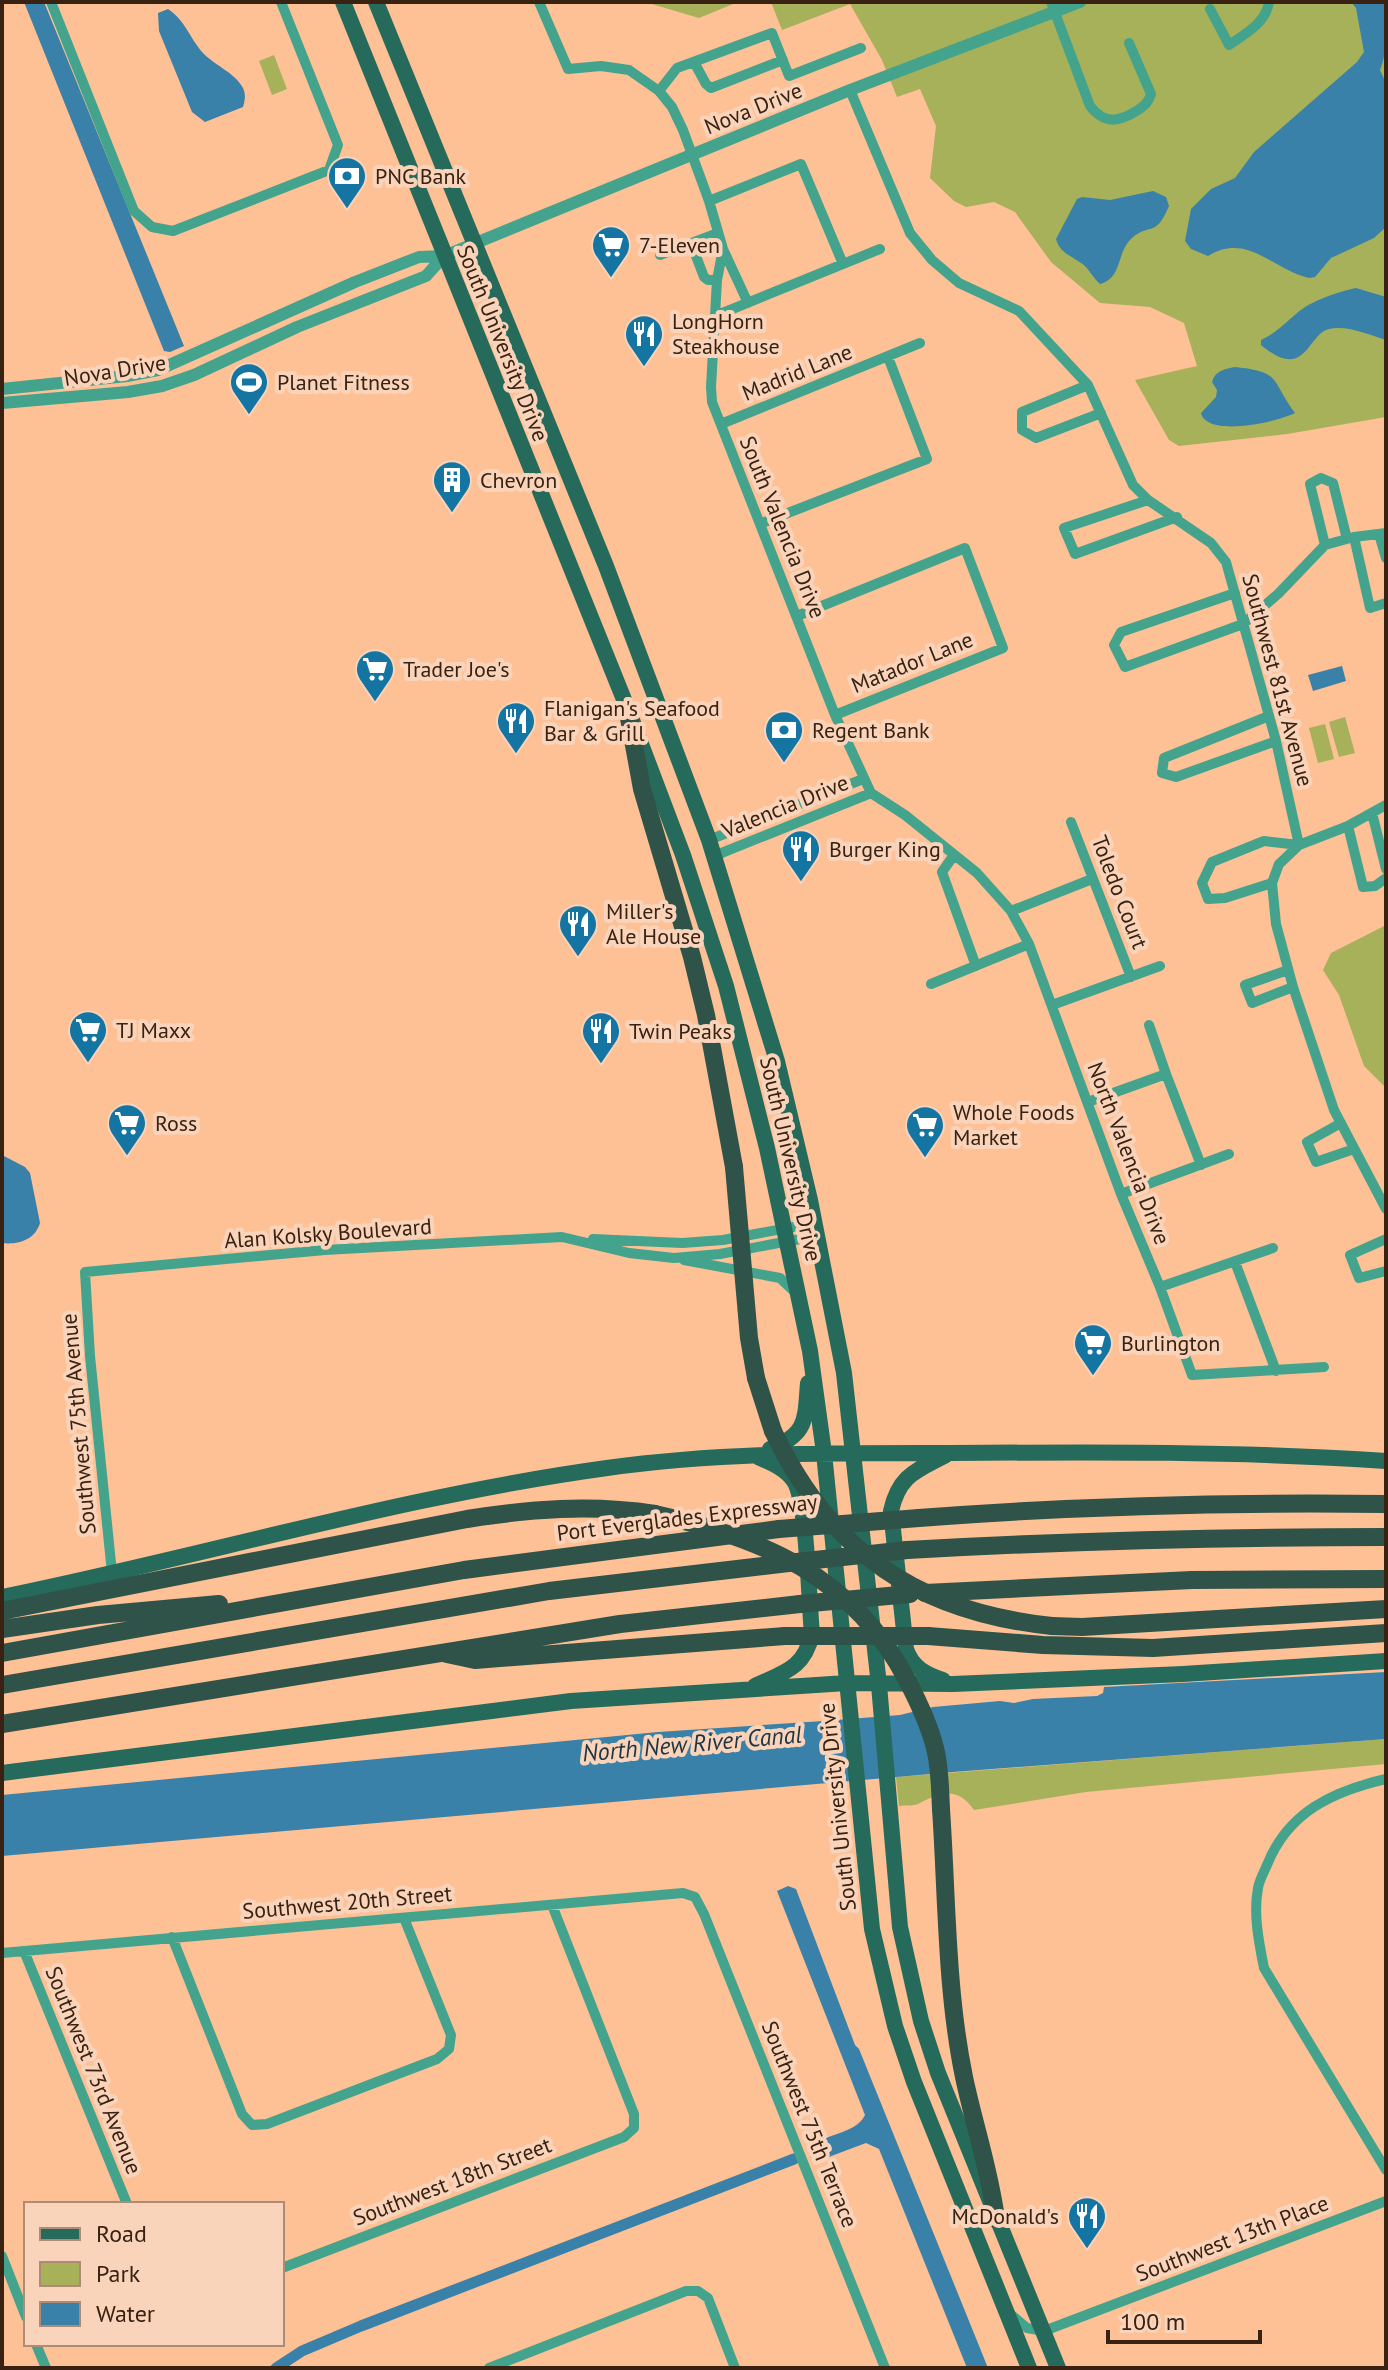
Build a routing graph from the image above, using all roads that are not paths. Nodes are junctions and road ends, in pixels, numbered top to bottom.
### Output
1 (51, 2) edge
2 (281, 2) edge
3 (343, 2) edge
4 (368, 2) edge
5 (376, 2) edge
6 (539, 2) edge
7 (1080, 2) edge
8 (1269, 2) edge
9 (1053, 7) edge
10 (1210, 9) dead end
11 (389, 34) junction
12 (1129, 43) dead end
13 (861, 48) dead end
14 (783, 60) junction
15 (694, 62) junction
16 (850, 90) junction
17 (659, 91) junction
18 (692, 155) junction
19 (709, 201) junction
20 (718, 233) junction
21 (691, 243) junction
22 (475, 244) junction
23 (723, 249) junction
24 (880, 249) dead end
25 (660, 255) dead end
26 (444, 256) junction
27 (843, 264) junction
28 (717, 280) junction
29 (748, 303) junction
30 (715, 316) junction
31 (920, 343) dead end
32 (888, 357) junction
33 (127, 376) junction
34 (1088, 385) junction
35 (7, 388) edge
36 (72, 399) junction
37 (8, 403) edge
38 (1101, 413) junction
39 (721, 424) junction
40 (1148, 500) junction
41 (1177, 517) junction
42 (762, 523) junction
43 (1383, 534) edge
44 (1351, 538) junction
45 (1325, 545) junction
46 (1386, 558) edge
47 (1235, 593) junction
48 (1386, 603) edge
49 (797, 616) junction
50 (1243, 624) junction
51 (627, 707) junction
52 (835, 715) junction
53 (1269, 716) junction
54 (1276, 741) junction
55 (863, 779) junction
56 (871, 793) junction
57 (1386, 805) edge
58 (1372, 813) junction
59 (1071, 822) dead end
60 (1348, 826) junction
61 (1299, 845) junction
62 (712, 848) junction
63 (954, 855) junction
64 (1386, 869) edge
65 (1386, 878) edge
66 (1092, 879) junction
67 (1272, 883) junction
68 (1011, 911) junction
69 (1029, 944) junction
70 (976, 966) junction
71 (1160, 966) dead end
72 (1288, 970) junction
73 (1131, 977) junction
74 (931, 984) dead end
75 (1293, 987) junction
76 (1052, 1005) junction
77 (1149, 1025) dead end
78 (1166, 1074) junction
79 (1088, 1102) junction
80 (1341, 1123) junction
81 (1354, 1149) junction
82 (1229, 1154) dead end
83 (1201, 1165) junction
84 (1121, 1194) junction
85 (1386, 1209) edge
86 (815, 1229) junction
87 (787, 1235) junction
88 (575, 1239) junction
89 (1386, 1239) edge
90 (1273, 1248) dead end
91 (674, 1258) junction
92 (1235, 1262) junction
93 (1386, 1271) edge
94 (85, 1272) joint
95 (1160, 1287) junction
96 (800, 1296) junction
97 (810, 1351) junction
98 (1324, 1367) dead end
99 (1276, 1371) junction
100 (824, 1453) junction
101 (854, 1453) junction
102 (951, 1453) junction
103 (753, 1455) junction
104 (1386, 1461) edge
105 (1386, 1504) edge
106 (1386, 1537) edge
107 (112, 1573) junction
108 (1386, 1579) edge
109 (342, 1592) junction
110 (2, 1597) edge
111 (1386, 1609) edge
112 (2, 1611) edge
113 (2, 1629) edge
114 (1386, 1633) edge
115 (437, 1652) junction
116 (2, 1653) edge
117 (1386, 1661) edge
118 (847, 1683) junction
119 (953, 1684) junction
120 (2, 1685) edge
121 (879, 1685) junction
122 (746, 1689) junction
123 (2, 1724) edge
124 (2, 1773) edge
125 (1386, 1779) edge
126 (695, 1897) joint
127 (552, 1905) junction
128 (404, 1918) junction
129 (172, 1937) junction
130 (24, 1951) junction
131 (2, 1953) edge
132 (1386, 2170) edge
133 (1386, 2201) edge
134 (126, 2202) edge
135 (996, 2219) junction
136 (2, 2256) edge
137 (284, 2267) edge
138 (1007, 2310) junction
139 (24, 2312) edge
140 (1044, 2331) junction
141 (37, 2346) edge
142 (46, 2368) edge
143 (489, 2368) edge
144 (735, 2368) edge
145 (884, 2368) edge
146 (1029, 2368) edge
147 (1058, 2368) edge

1 - 2 street
3 - 26 main road, South University Drive
4 - 11 main road
5 - 11 main road, South University Drive
6 - 17 street
7 - 9 street, Nova Drive
8 - 10 street
9 - 12 street
9 - 16 street, Nova Drive
11 - 22 main road, South University Drive
13 - 14 street
14 - 15 street
14 - 15 street
15 - 17 street
16 - 18 street, Nova Drive
16 - 34 street, Southwest 81st Avenue
17 - 18 street, South Valencia Drive
18 - 19 street, South Valencia Drive
18 - 22 street, Nova Drive
19 - 20 street, South Valencia Drive
19 - 27 street
20 - 21 street
20 - 23 street, South Valencia Drive
21 - 25 street
21 - 28 street
22 - 26 street, Nova Drive
22 - 62 main road, South University Drive
23 - 28 street, South Valencia Drive
23 - 29 street
24 - 27 street
26 - 33 street, Nova Drive
26 - 36 street, Nova Drive
26 - 51 main road, South University Drive
27 - 29 street
28 - 30 street, South Valencia Drive
29 - 30 street
30 - 39 street, South Valencia Drive
31 - 32 street, Madrid Lane
32 - 39 street, Madrid Lane
32 - 42 street
33 - 35 street, Nova Drive
33 - 36 street
34 - 38 street, Southwest 81st Avenue
34 - 38 street
35 - 37 street
36 - 37 street, Nova Drive
38 - 40 street, Southwest 81st Avenue
39 - 42 street, South Valencia Drive
40 - 41 street, Southwest 81st Avenue
40 - 41 street
41 - 47 street, Southwest 81st Avenue
42 - 49 street, South Valencia Drive
43 - 44 street
43 - 46 street
44 - 45 street
44 - 45 street
44 - 48 street
45 - 50 street
47 - 50 street, Southwest 81st Avenue
47 - 50 street
49 - 52 street, South Valencia Drive
49 - 52 street, Matador Lane
50 - 53 street, Southwest 81st Avenue
51 - 87 main road, South University Drive
51 - 111 highway, bridge
52 - 55 street, South Valencia Drive
53 - 54 street, Southwest 81st Avenue
53 - 54 street
54 - 61 street, Southwest 81st Avenue
55 - 56 street, North Valencia Drive
55 - 62 street, Valencia Drive
56 - 62 street, Valencia Drive
56 - 63 street, North Valencia Drive
57 - 58 street
58 - 60 street
58 - 64 street
59 - 66 street, Toledo Court
60 - 61 street
60 - 65 street
61 - 67 street
61 - 67 street
62 - 86 main road, South University Drive
63 - 68 street, North Valencia Drive
63 - 70 street
66 - 68 street
66 - 73 street, Toledo Court
67 - 72 street
68 - 69 street, North Valencia Drive
69 - 70 street
69 - 76 street, North Valencia Drive
70 - 74 street
71 - 73 street, Toledo Court
72 - 75 street
72 - 75 street
73 - 76 street, Toledo Court
75 - 80 street
76 - 79 street, North Valencia Drive
77 - 78 street
78 - 79 street
78 - 83 street
79 - 84 street, North Valencia Drive
80 - 81 street
80 - 81 street
81 - 85 street
82 - 83 street
83 - 84 street
84 - 95 street, North Valencia Drive
86 - 87 street, Alan Kolsky Boulevard
86 - 101 main road, South University Drive
87 - 88 street, Alan Kolsky Boulevard
87 - 91 street, Alan Kolsky Boulevard
87 - 96 main road, South University Drive
88 - 91 street, Alan Kolsky Boulevard
88 - 94 street, Alan Kolsky Boulevard
89 - 93 street
90 - 92 street
91 - 96 street
92 - 95 street
92 - 99 street
94 - 107 street, Southwest 75th Avenue
95 - 99 street, North Valencia Drive
96 - 97 main road, South University Drive
97 - 100 main road, South University Drive
97 - 103 main road
98 - 99 street
100 - 101 main road
100 - 103 main road
100 - 118 main road, South University Drive
101 - 102 main road
101 - 121 main road, South University Drive
102 - 104 main road
102 - 119 main road
103 - 107 main road
103 - 122 main road
105 - 109 highway, Port Everglades Expressway, bridge
106 - 120 highway, bridge
107 - 110 main road
108 - 115 highway, bridge
109 - 113 highway
109 - 116 highway, Port Everglades Expressway
112 - 135 highway, bridge
114 - 115 highway, bridge
115 - 123 highway
117 - 119 main road
118 - 121 main road
118 - 122 main road
118 - 138 main road, South University Drive
119 - 121 main road
121 - 135 main road, South University Drive
122 - 124 main road
125 - 132 street
126 - 127 street, Southwest 20th Street
126 - 145 street, Southwest 75th Terrace
127 - 128 street, Southwest 20th Street
127 - 137 street, Southwest 18th Street
128 - 129 street, Southwest 20th Street
128 - 129 street
129 - 130 street, Southwest 20th Street
130 - 131 street, Southwest 20th Street
130 - 134 street, Southwest 73rd Avenue
133 - 140 street, Southwest 13th Place
135 - 140 main road, South University Drive
136 - 139 street
138 - 140 street
138 - 146 main road, South University Drive
140 - 147 main road, South University Drive
141 - 142 street
143 - 144 street

